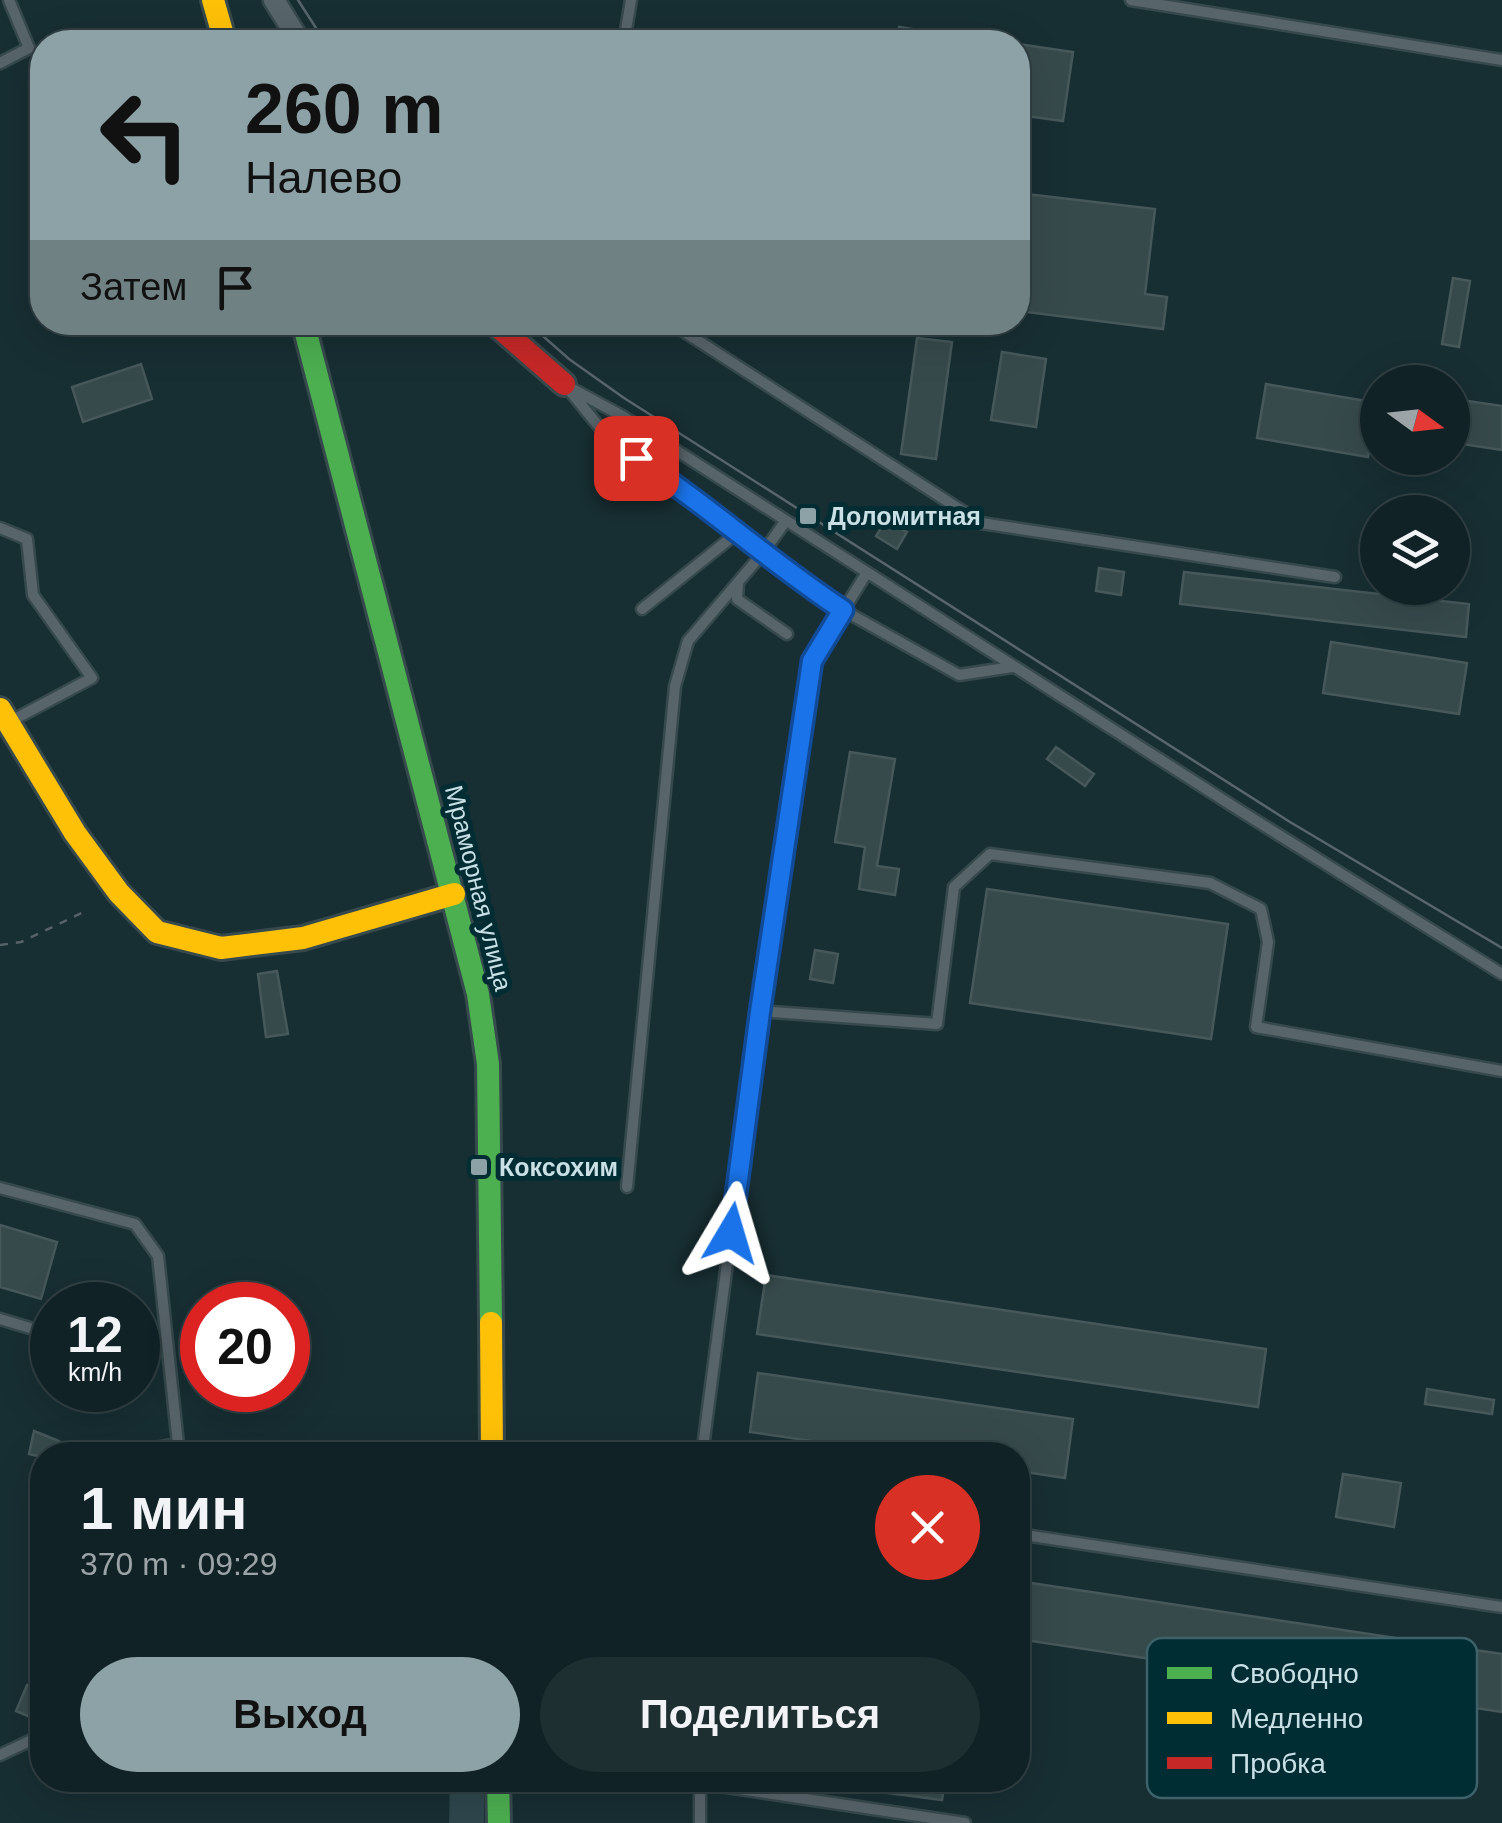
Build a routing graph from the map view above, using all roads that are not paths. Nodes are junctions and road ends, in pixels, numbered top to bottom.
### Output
1 (9, 0) edge
2 (213, 0) edge
3 (274, 0) edge
4 (631, 0) edge
5 (1131, 0) edge
6 (222, 30) edge
7 (293, 30) edge
8 (626, 30) edge
9 (1502, 60) edge
10 (0, 63) edge
11 (306, 335) edge
12 (509, 335) edge
13 (689, 335) edge
14 (564, 384) junction
15 (785, 522) junction
16 (0, 528) edge
17 (737, 533) junction
18 (762, 554) junction
19 (866, 574) junction
20 (1335, 577) dead end
21 (738, 582) junction
22 (642, 608) dead end
23 (843, 610) junction
24 (787, 634) dead end
25 (1012, 666) junction
26 (4, 716) edge
27 (454, 894) junction
28 (1502, 974) edge
29 (760, 1012) junction
30 (1502, 1071) edge
31 (627, 1187) dead end
32 (0, 1188) edge
33 (0, 1319) edge
34 (30, 1328) edge
35 (178, 1442) edge
36 (492, 1442) edge
37 (704, 1442) edge
38 (1030, 1536) edge
39 (1502, 1607) edge
40 (30, 1741) edge
41 (0, 1755) edge
42 (498, 1792) edge
43 (700, 1792) edge
44 (770, 1792) edge
45 (499, 1823) edge
46 (700, 1823) edge
47 (966, 1823) edge

1 - 10 lane
2 - 6 main road
3 - 7 street
4 - 8 lane
5 - 9 lane
11 - 27 main road, Мраморная улица
12 - 14 main road
13 - 20 lane
14 - 15 lane
14 - 17 lane
15 - 18 lane
15 - 19 lane
16 - 26 lane
17 - 18 lane
17 - 22 lane
18 - 21 lane
18 - 23 lane
19 - 23 lane
19 - 25 lane
21 - 24 lane
21 - 31 lane
23 - 25 lane
23 - 29 lane
25 - 28 lane
26 - 27 main road
27 - 36 main road, Мраморная улица
29 - 30 lane
29 - 37 lane
32 - 35 lane
33 - 34 lane
38 - 39 lane
40 - 41 lane
42 - 45 main road
43 - 46 lane
44 - 47 lane

